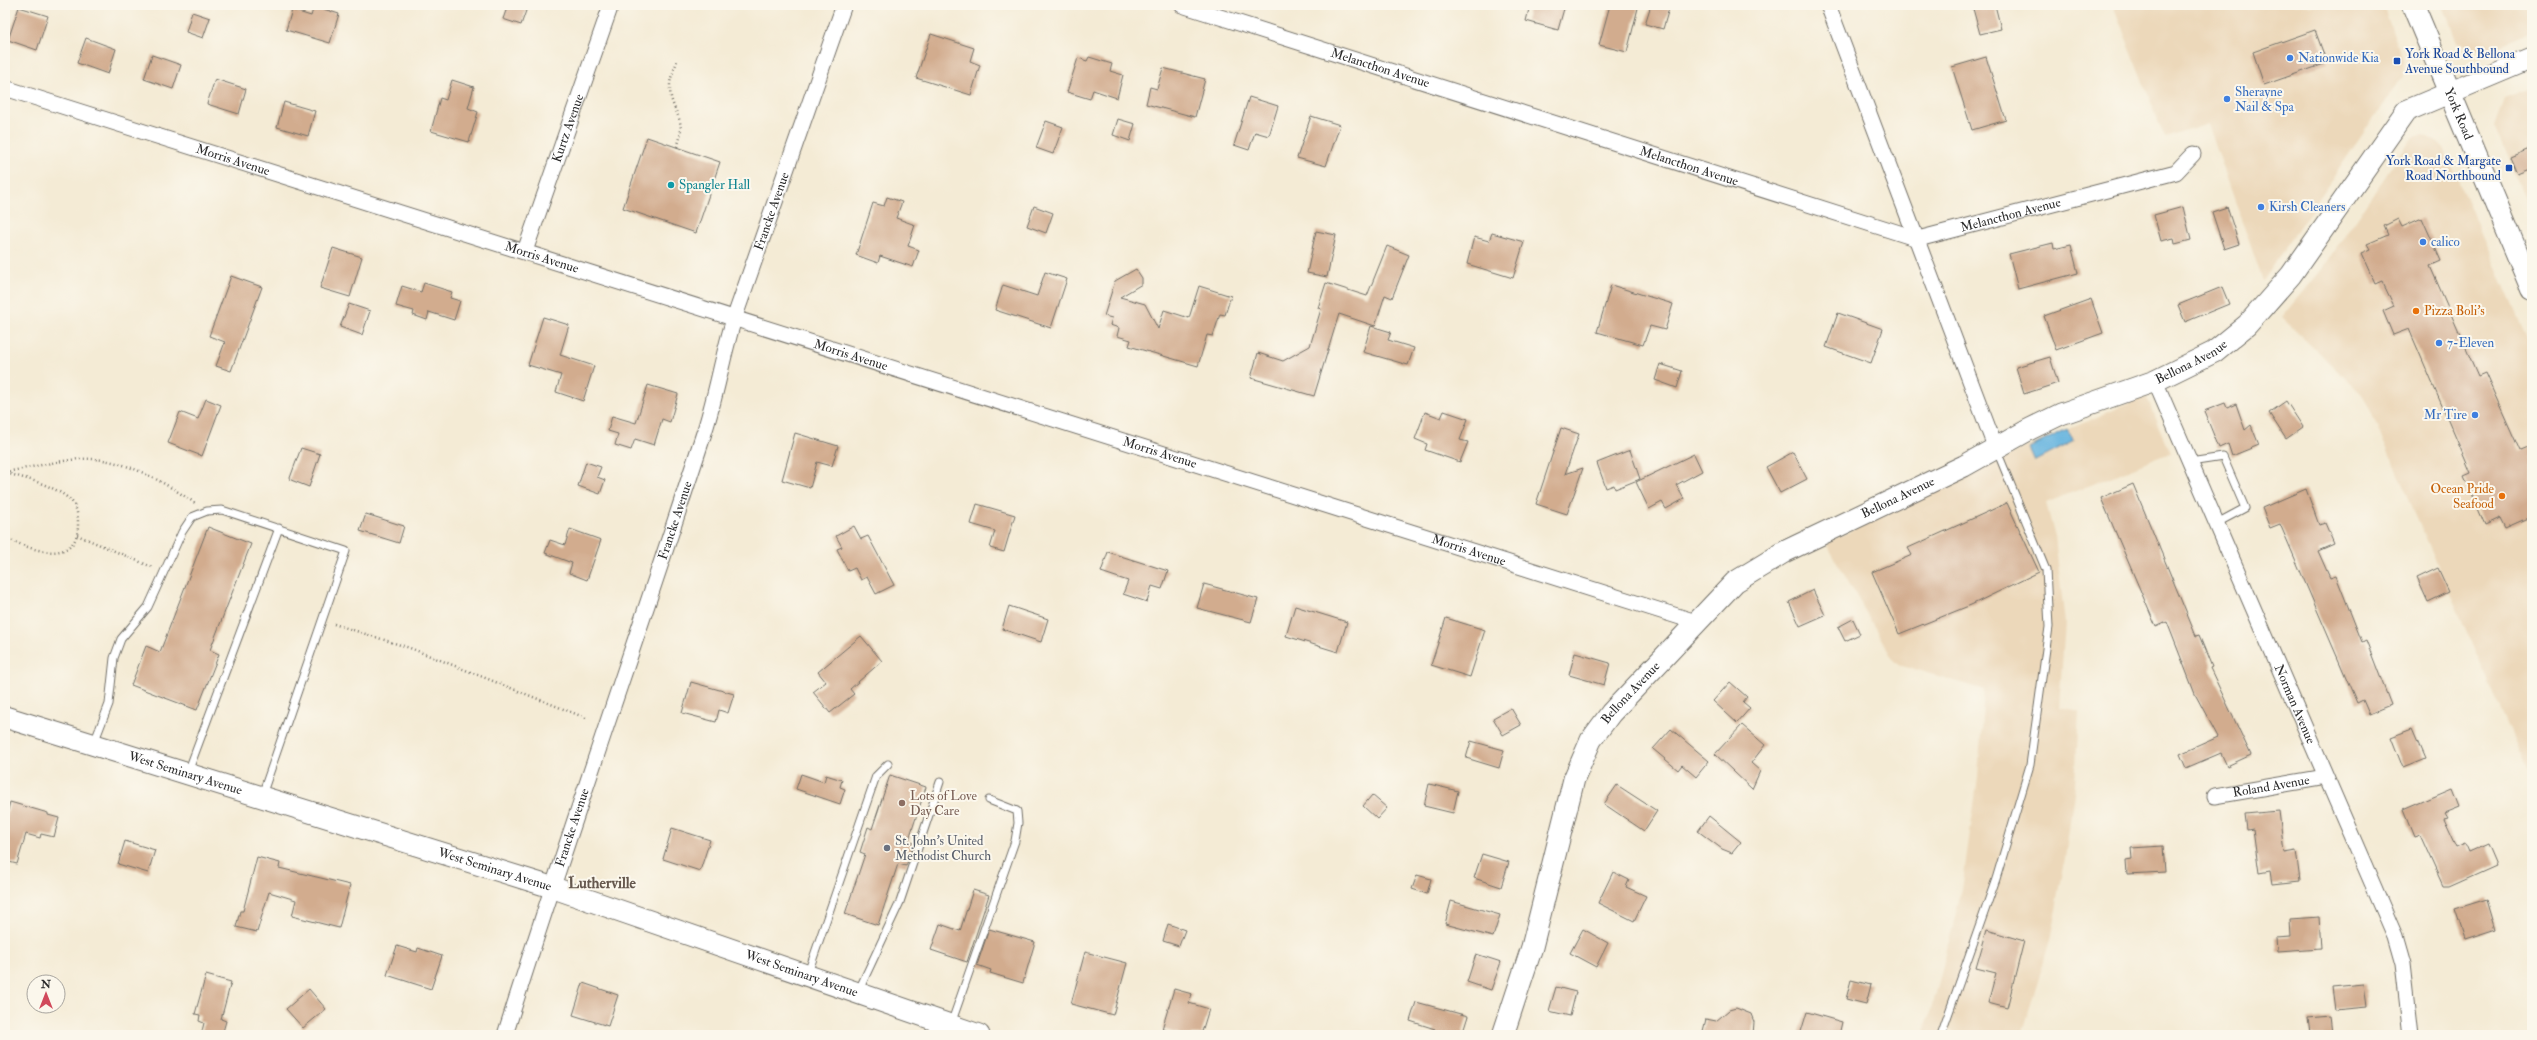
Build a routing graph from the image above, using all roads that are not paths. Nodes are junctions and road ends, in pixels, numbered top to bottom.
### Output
1 (611, 5) edge
2 (844, 5) edge
3 (1182, 5) edge
4 (1828, 5) edge
5 (2413, 5) edge
6 (2532, 58) edge
7 (5, 88) edge
8 (2448, 92) junction
9 (2193, 154) dead end
10 (1918, 239) junction
11 (525, 251) junction
12 (2532, 289) edge
13 (734, 319) junction
14 (2155, 380) junction
15 (1996, 449) junction
16 (2190, 462) junction
17 (2216, 523) junction
18 (279, 528) junction
19 (1696, 622) junction
20 (5, 717) edge
21 (93, 745) junction
22 (888, 764) dead end
23 (187, 774) junction
24 (2326, 778) junction
25 (940, 782) dead end
26 (2215, 796) dead end
27 (261, 797) junction
28 (989, 800) dead end
29 (551, 887) junction
30 (807, 975) junction
31 (858, 993) junction
32 (950, 1026) junction
33 (505, 1035) edge
34 (979, 1035) edge
35 (1503, 1035) edge
36 (1941, 1035) edge
37 (2411, 1035) edge

1 - 11 street, Kurtz Avenue
2 - 13 street, Francke Avenue
3 - 10 street, Melancthon Avenue
4 - 10 street
5 - 8 main road, York Road
6 - 8 street, Bellona Avenue
7 - 11 street, Morris Avenue
8 - 12 main road, York Road
8 - 14 street, Bellona Avenue
9 - 10 street, Melancthon Avenue
10 - 15 street
11 - 13 street, Morris Avenue
13 - 19 street, Morris Avenue
13 - 29 street, Francke Avenue
14 - 15 street, Bellona Avenue
14 - 16 street, Norman Avenue
15 - 19 street, Bellona Avenue
15 - 36 lane
16 - 17 street, Norman Avenue
16 - 17 lane
17 - 24 street, Norman Avenue
18 - 21 lane
18 - 23 lane
18 - 27 lane
19 - 35 street, Bellona Avenue
20 - 21 street, West Seminary Avenue
21 - 23 street, West Seminary Avenue
22 - 30 lane
23 - 27 street, West Seminary Avenue
24 - 26 street, Roland Avenue
24 - 37 street, Norman Avenue
25 - 31 lane
27 - 29 street, West Seminary Avenue
28 - 32 lane
29 - 30 street, West Seminary Avenue
29 - 33 street, Francke Avenue
30 - 31 street, West Seminary Avenue
31 - 32 street, West Seminary Avenue
32 - 34 street, West Seminary Avenue

